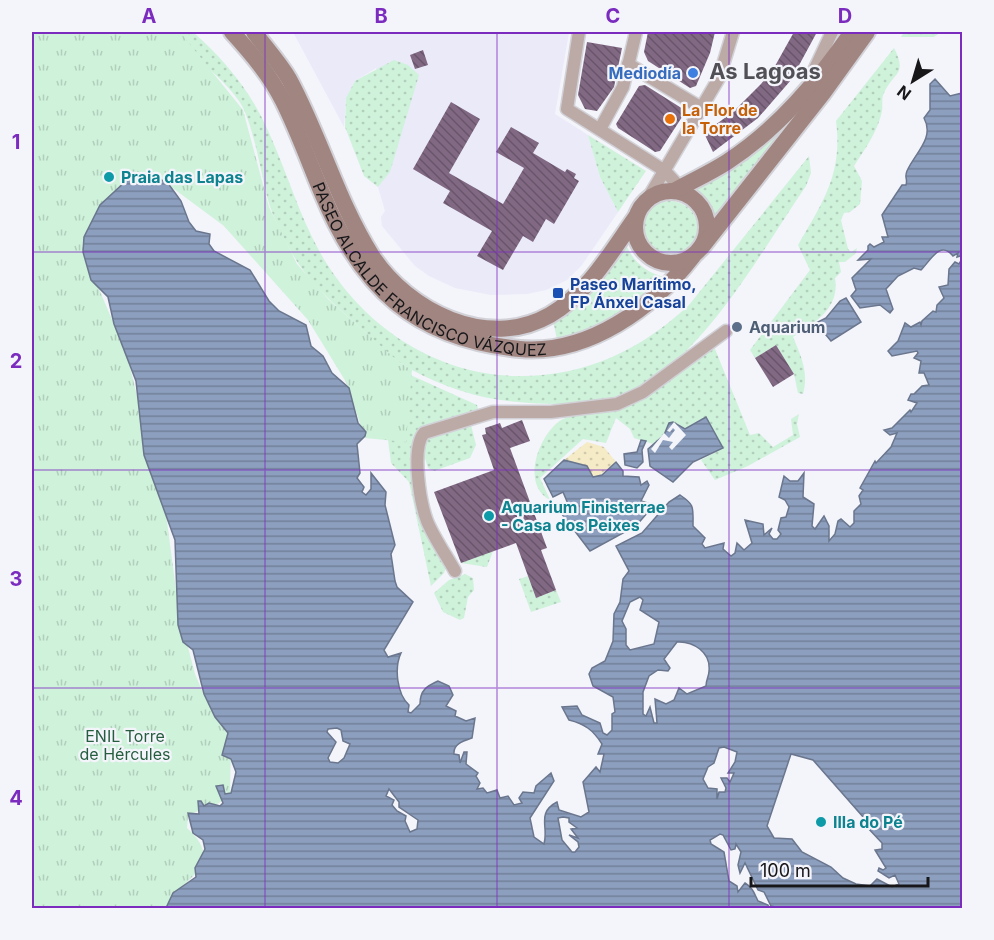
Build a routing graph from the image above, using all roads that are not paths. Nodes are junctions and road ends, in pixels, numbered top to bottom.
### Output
1 (232, 32) edge
2 (254, 32) edge
3 (579, 32) edge
4 (636, 32) edge
5 (733, 32) edge
6 (832, 32) edge
7 (852, 32) edge
8 (867, 32) edge
9 (628, 64) junction
10 (803, 95) junction
11 (703, 109) junction
12 (600, 129) junction
13 (665, 171) junction
14 (680, 190) junction
15 (647, 200) junction
16 (636, 217) junction
17 (697, 252) junction
18 (726, 331) dead end
19 (455, 571) dead end

1 - 17 main road, PASEO ALCALDE FRANCISCO VÁZQUEZ
2 - 16 main road, PASEO ALCALDE FRANCISCO VÁZQUEZ
3 - 12 street
4 - 9 street
5 - 11 street
6 - 10 street
7 - 10 main road
8 - 17 main road, PASEO ALCALDE FRANCISCO VÁZQUEZ
9 - 11 street
9 - 12 street
10 - 14 main road
11 - 13 street
12 - 13 street
13 - 14 street
13 - 15 street
14 - 15 main road
14 - 17 main road
15 - 16 main road
16 - 17 main road
18 - 19 street

